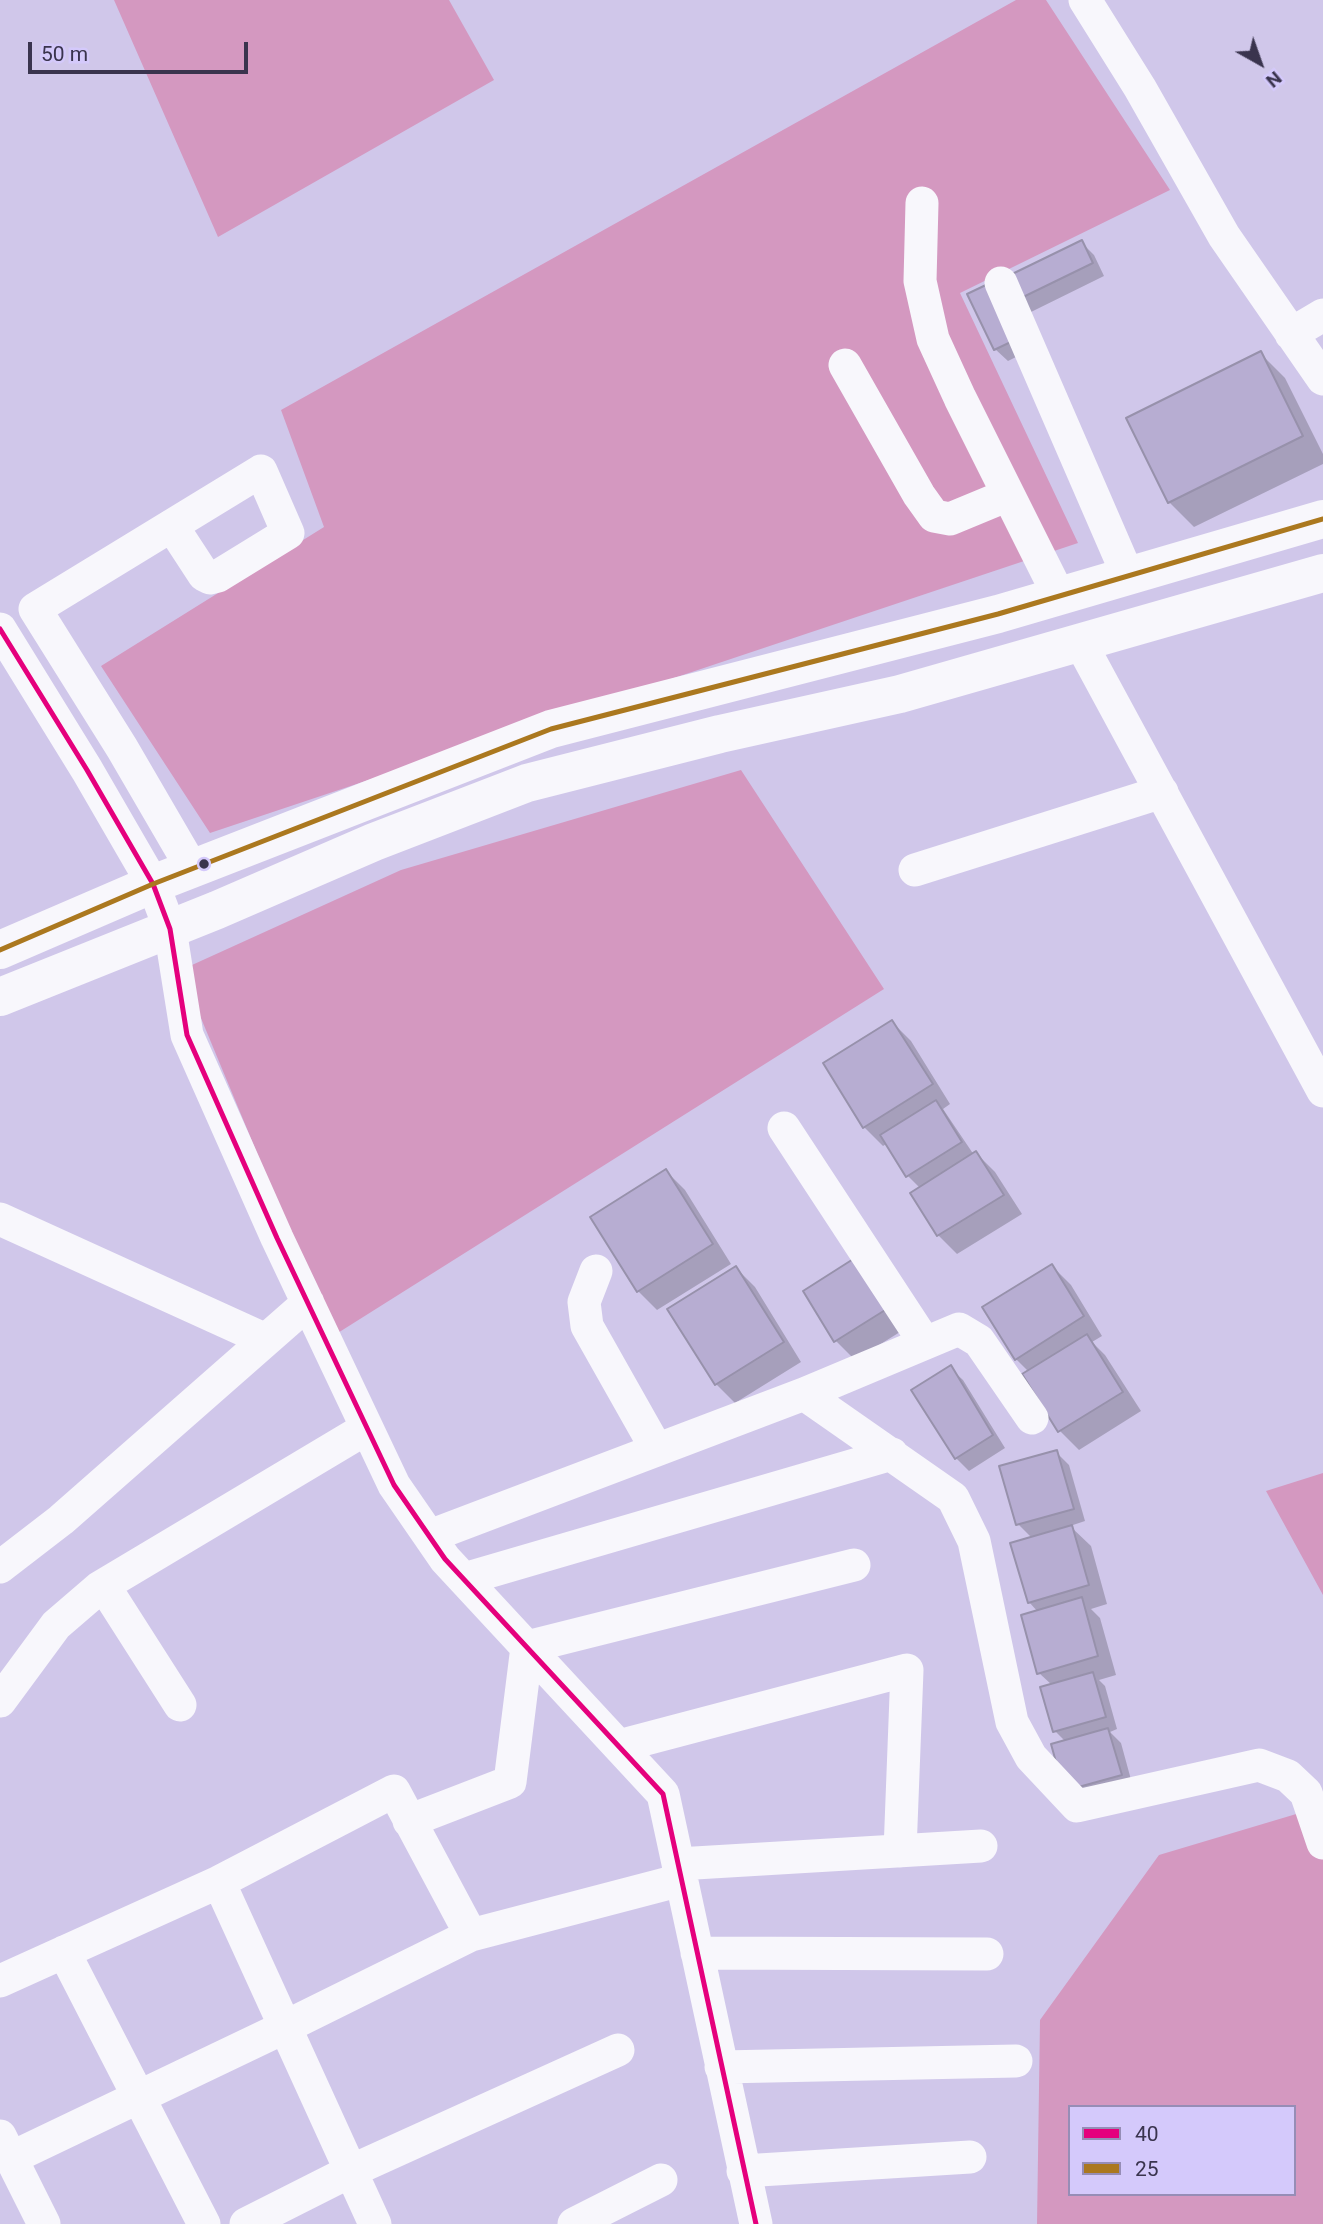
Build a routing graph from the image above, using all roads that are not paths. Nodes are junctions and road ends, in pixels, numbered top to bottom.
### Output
1 (1085, 0) edge
2 (922, 203) dead end
3 (1001, 283) dead end
4 (1323, 315) edge
5 (1291, 334) junction
6 (845, 365) dead end
7 (1323, 380) edge
8 (1008, 495) junction
9 (1323, 519) edge
10 (172, 526) dead end
11 (1323, 573) edge
12 (1128, 576) junction
13 (1059, 596) junction
14 (0, 629) edge
15 (1080, 642) junction
16 (1162, 792) junction
17 (193, 870) junction
18 (915, 870) dead end
19 (153, 884) junction
20 (170, 929) junction
21 (0, 950) edge
22 (0, 997) edge
23 (1323, 1091) edge
24 (784, 1128) dead end
25 (0, 1219) edge
26 (596, 1271) dead end
27 (308, 1303) junction
28 (266, 1340) junction
29 (925, 1343) junction
30 (804, 1394) junction
31 (1032, 1418) dead end
32 (367, 1427) junction
33 (657, 1450) junction
34 (892, 1454) junction
35 (430, 1536) junction
36 (854, 1565) dead end
37 (0, 1567) edge
38 (464, 1579) junction
39 (104, 1586) junction
40 (527, 1647) junction
41 (0, 1700) edge
42 (180, 1705) dead end
43 (619, 1746) junction
44 (410, 1821) junction
45 (1323, 1843) edge
46 (981, 1846) dead end
47 (900, 1851) junction
48 (680, 1872) junction
49 (219, 1882) junction
50 (471, 1935) junction
51 (64, 1952) junction
52 (697, 1952) junction
53 (988, 1954) dead end
54 (0, 1981) edge
55 (285, 2027) junction
56 (618, 2050) dead end
57 (1016, 2062) dead end
58 (721, 2067) junction
59 (139, 2096) junction
60 (5, 2147) edge
61 (970, 2157) dead end
62 (351, 2171) junction
63 (743, 2171) junction
64 (661, 2180) dead end
65 (44, 2224) edge
66 (204, 2224) edge
67 (246, 2224) edge
68 (376, 2224) edge
69 (574, 2224) edge
70 (755, 2224) edge

1 - 5 street
2 - 8 street
3 - 12 street
4 - 5 street
5 - 7 street
6 - 8 street
8 - 13 street
9 - 12 main road
10 - 17 street
11 - 15 main road
12 - 13 main road
13 - 17 main road
14 - 19 street
15 - 16 street
15 - 20 main road
16 - 18 street
16 - 23 street
17 - 19 main road
19 - 20 street
19 - 21 main road
20 - 22 main road
20 - 27 street
24 - 29 street
25 - 28 street
26 - 33 street
27 - 28 street
27 - 32 street
28 - 37 street
29 - 30 street
29 - 31 street
30 - 33 street
30 - 34 street
32 - 35 street
32 - 39 street
33 - 35 street
34 - 38 street
34 - 45 street
35 - 38 street
36 - 40 street
38 - 40 street
39 - 41 street
39 - 42 street
40 - 43 street
40 - 44 street
43 - 47 street
43 - 48 street
44 - 49 street
44 - 50 street
46 - 47 street
47 - 48 street
48 - 50 street
48 - 52 street
49 - 51 street
49 - 55 street
50 - 55 street
51 - 54 street
51 - 59 street
52 - 53 street
52 - 58 street
55 - 59 street
55 - 62 street
56 - 62 street
57 - 58 street
58 - 63 street
59 - 60 street
59 - 66 street
60 - 65 street
61 - 63 street
62 - 67 street
62 - 68 street
63 - 70 street
64 - 69 street

